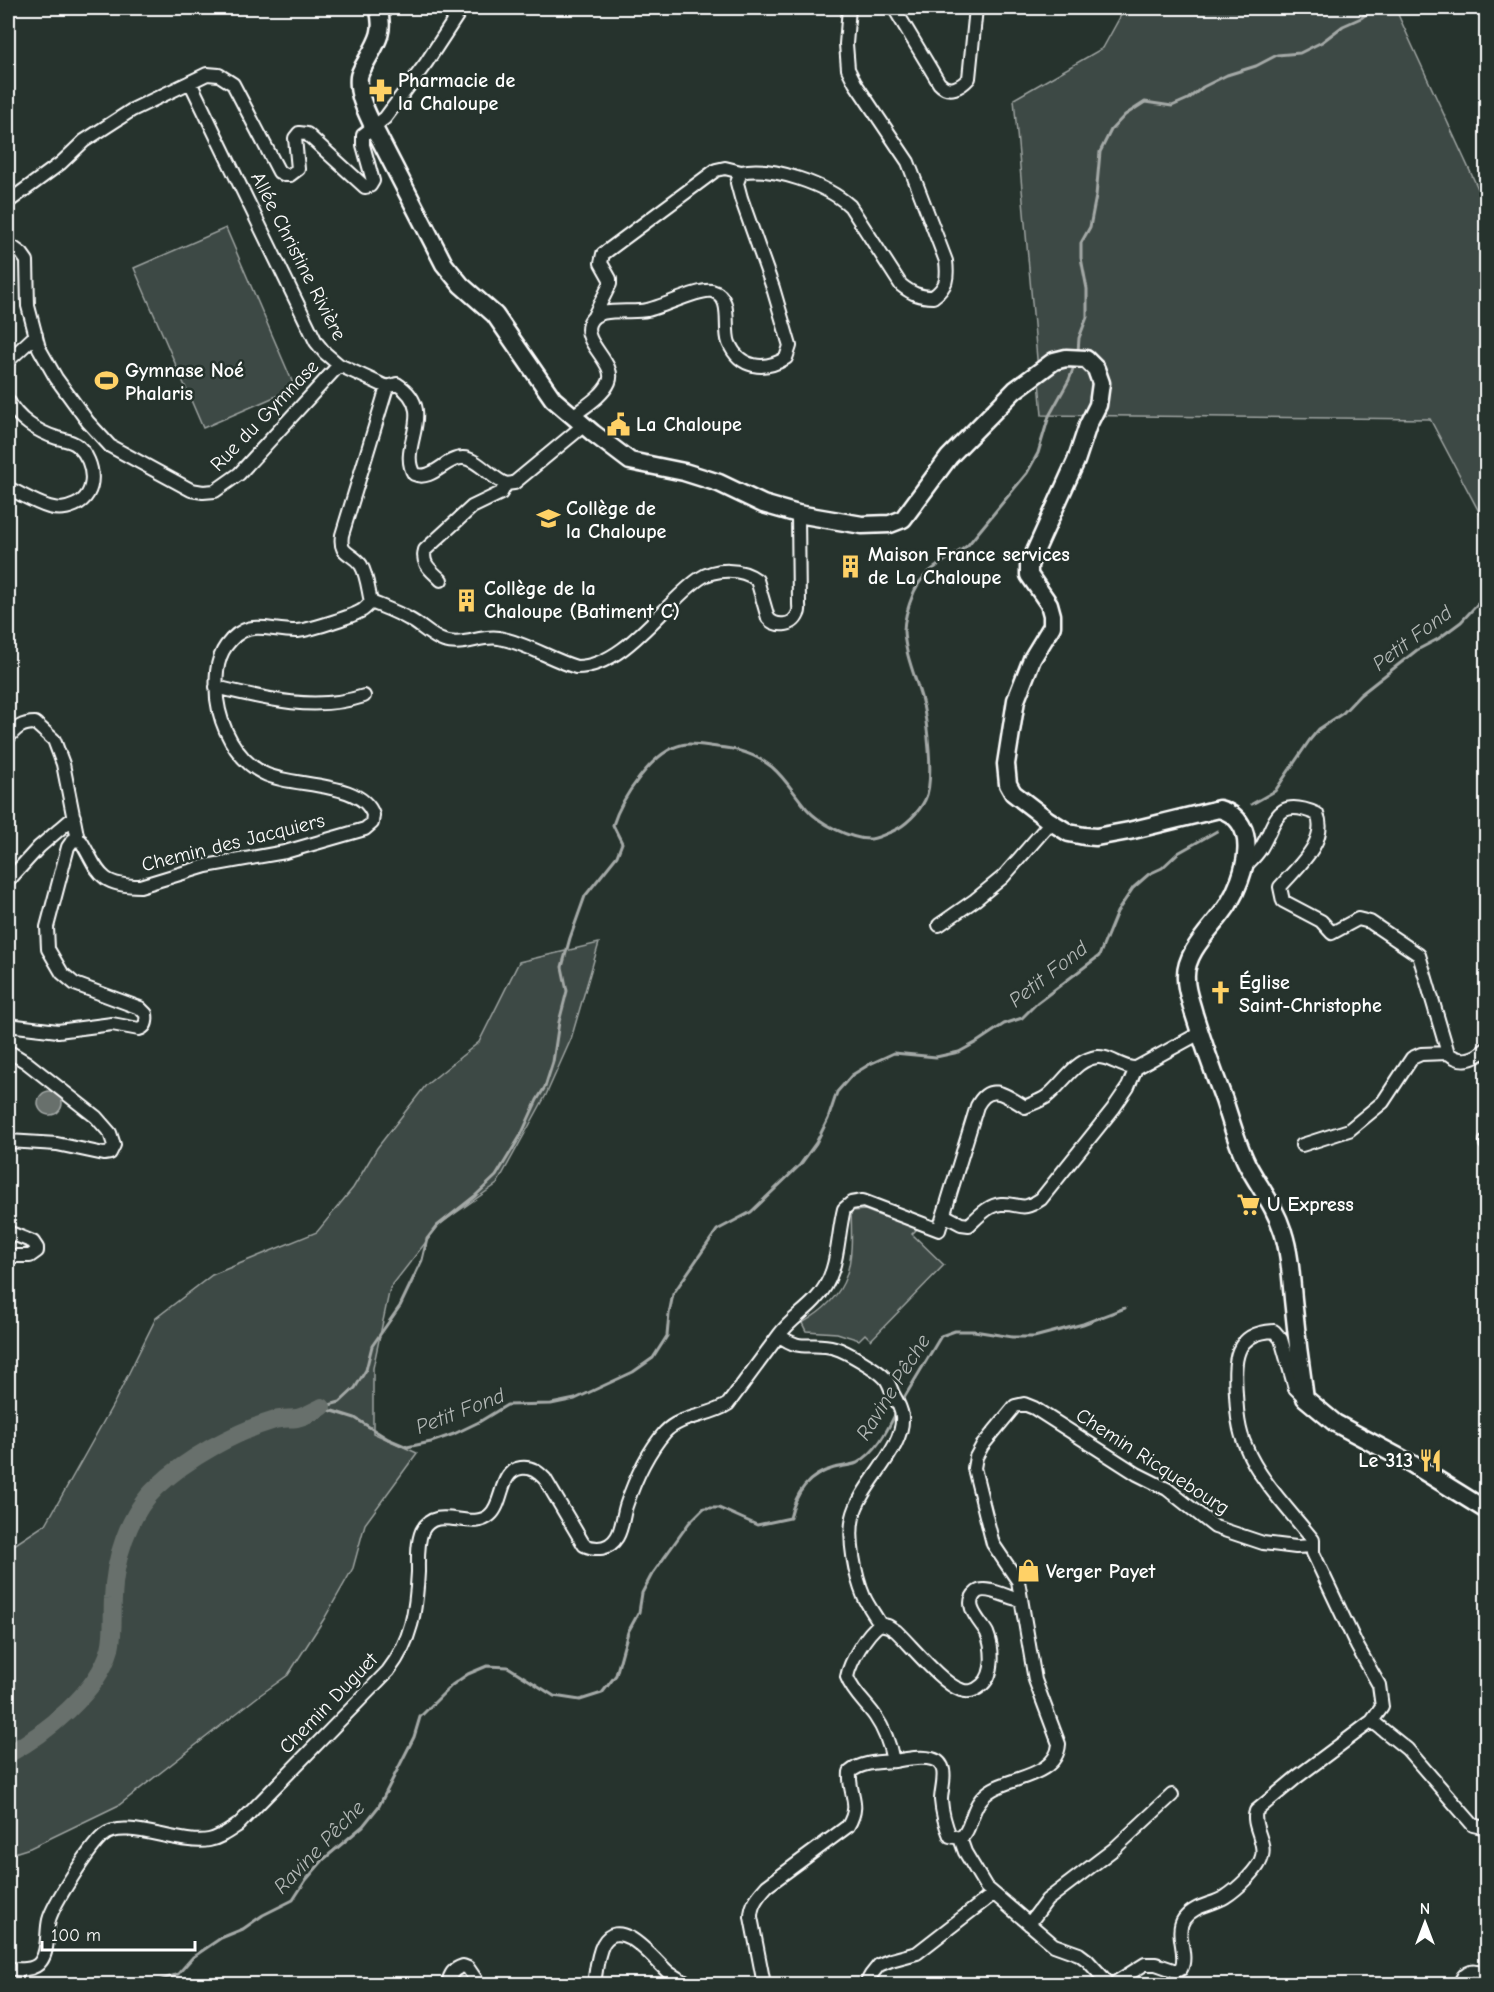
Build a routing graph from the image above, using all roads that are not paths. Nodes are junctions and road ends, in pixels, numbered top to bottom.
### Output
1 (378, 8) edge
2 (462, 8) edge
3 (849, 8) edge
4 (894, 8) edge
5 (976, 8) edge
6 (190, 82) junction
7 (373, 126) junction
8 (741, 172) junction
9 (8, 202) edge
10 (8, 244) edge
11 (594, 317) junction
12 (36, 335) junction
13 (8, 361) edge
14 (339, 365) junction
15 (387, 387) junction
16 (8, 400) edge
17 (578, 421) junction
18 (506, 484) junction
19 (8, 488) edge
20 (798, 514) junction
21 (441, 579) dead end
22 (371, 602) junction
23 (216, 687) junction
24 (364, 696) dead end
25 (8, 738) edge
26 (74, 817) junction
27 (1051, 822) junction
28 (78, 840) junction
29 (1242, 870) junction
30 (8, 881) edge
31 (939, 925) dead end
32 (8, 1025) edge
33 (1200, 1033) junction
34 (1486, 1049) edge
35 (8, 1051) edge
36 (1448, 1053) junction
37 (1136, 1068) junction
38 (8, 1141) edge
39 (1302, 1145) dead end
40 (944, 1215) junction
41 (8, 1232) edge
42 (8, 1256) edge
43 (779, 1335) junction
44 (1305, 1398) junction
45 (1486, 1510) edge
46 (1313, 1546) junction
47 (1021, 1600) junction
48 (880, 1624) junction
49 (1372, 1721) junction
50 (893, 1761) junction
51 (1172, 1795) dead end
52 (1486, 1828) edge
53 (960, 1838) junction
54 (993, 1894) junction
55 (1029, 1924) junction
56 (8, 1968) edge
57 (1486, 1983) edge
58 (448, 1984) edge
59 (478, 1984) edge
60 (594, 1984) edge
61 (689, 1984) edge
62 (764, 1984) edge
63 (866, 1984) edge
64 (1111, 1984) edge
65 (1460, 1984) edge

1 - 7 main road
2 - 7 street
3 - 8 street
4 - 5 street
6 - 7 street
6 - 9 street
6 - 14 street, Allée Christine Rivière
7 - 17 main road
8 - 11 street
8 - 11 street
10 - 12 street
11 - 17 street
12 - 13 street
12 - 14 street, Rue du Gymnase
14 - 15 street, Allée Christine Rivière
15 - 18 street, Allée Christine Rivière
15 - 22 street
16 - 19 street
17 - 18 street
17 - 20 main road
18 - 21 street
20 - 22 street
20 - 27 main road
22 - 23 street
23 - 24 street
23 - 28 street, Chemin des Jacquiers
25 - 26 street
26 - 28 street
26 - 30 street
27 - 29 main road
27 - 31 street
28 - 32 street
29 - 33 main road
29 - 36 street
33 - 37 street
33 - 44 main road
34 - 36 street
35 - 38 street
36 - 39 street
37 - 40 street
37 - 40 street
40 - 43 street
41 - 42 street
43 - 48 street
43 - 56 street, Chemin Duguet
44 - 45 main road
44 - 46 street
46 - 47 street, Chemin Ricquebourg
46 - 49 street
47 - 48 street
47 - 53 street, Chemin Ricquebourg
48 - 50 street
49 - 52 street
49 - 64 street
50 - 53 street
50 - 62 street
51 - 55 street
53 - 54 street
54 - 55 street
54 - 63 street
55 - 64 street
57 - 65 street
58 - 59 street
60 - 61 street

